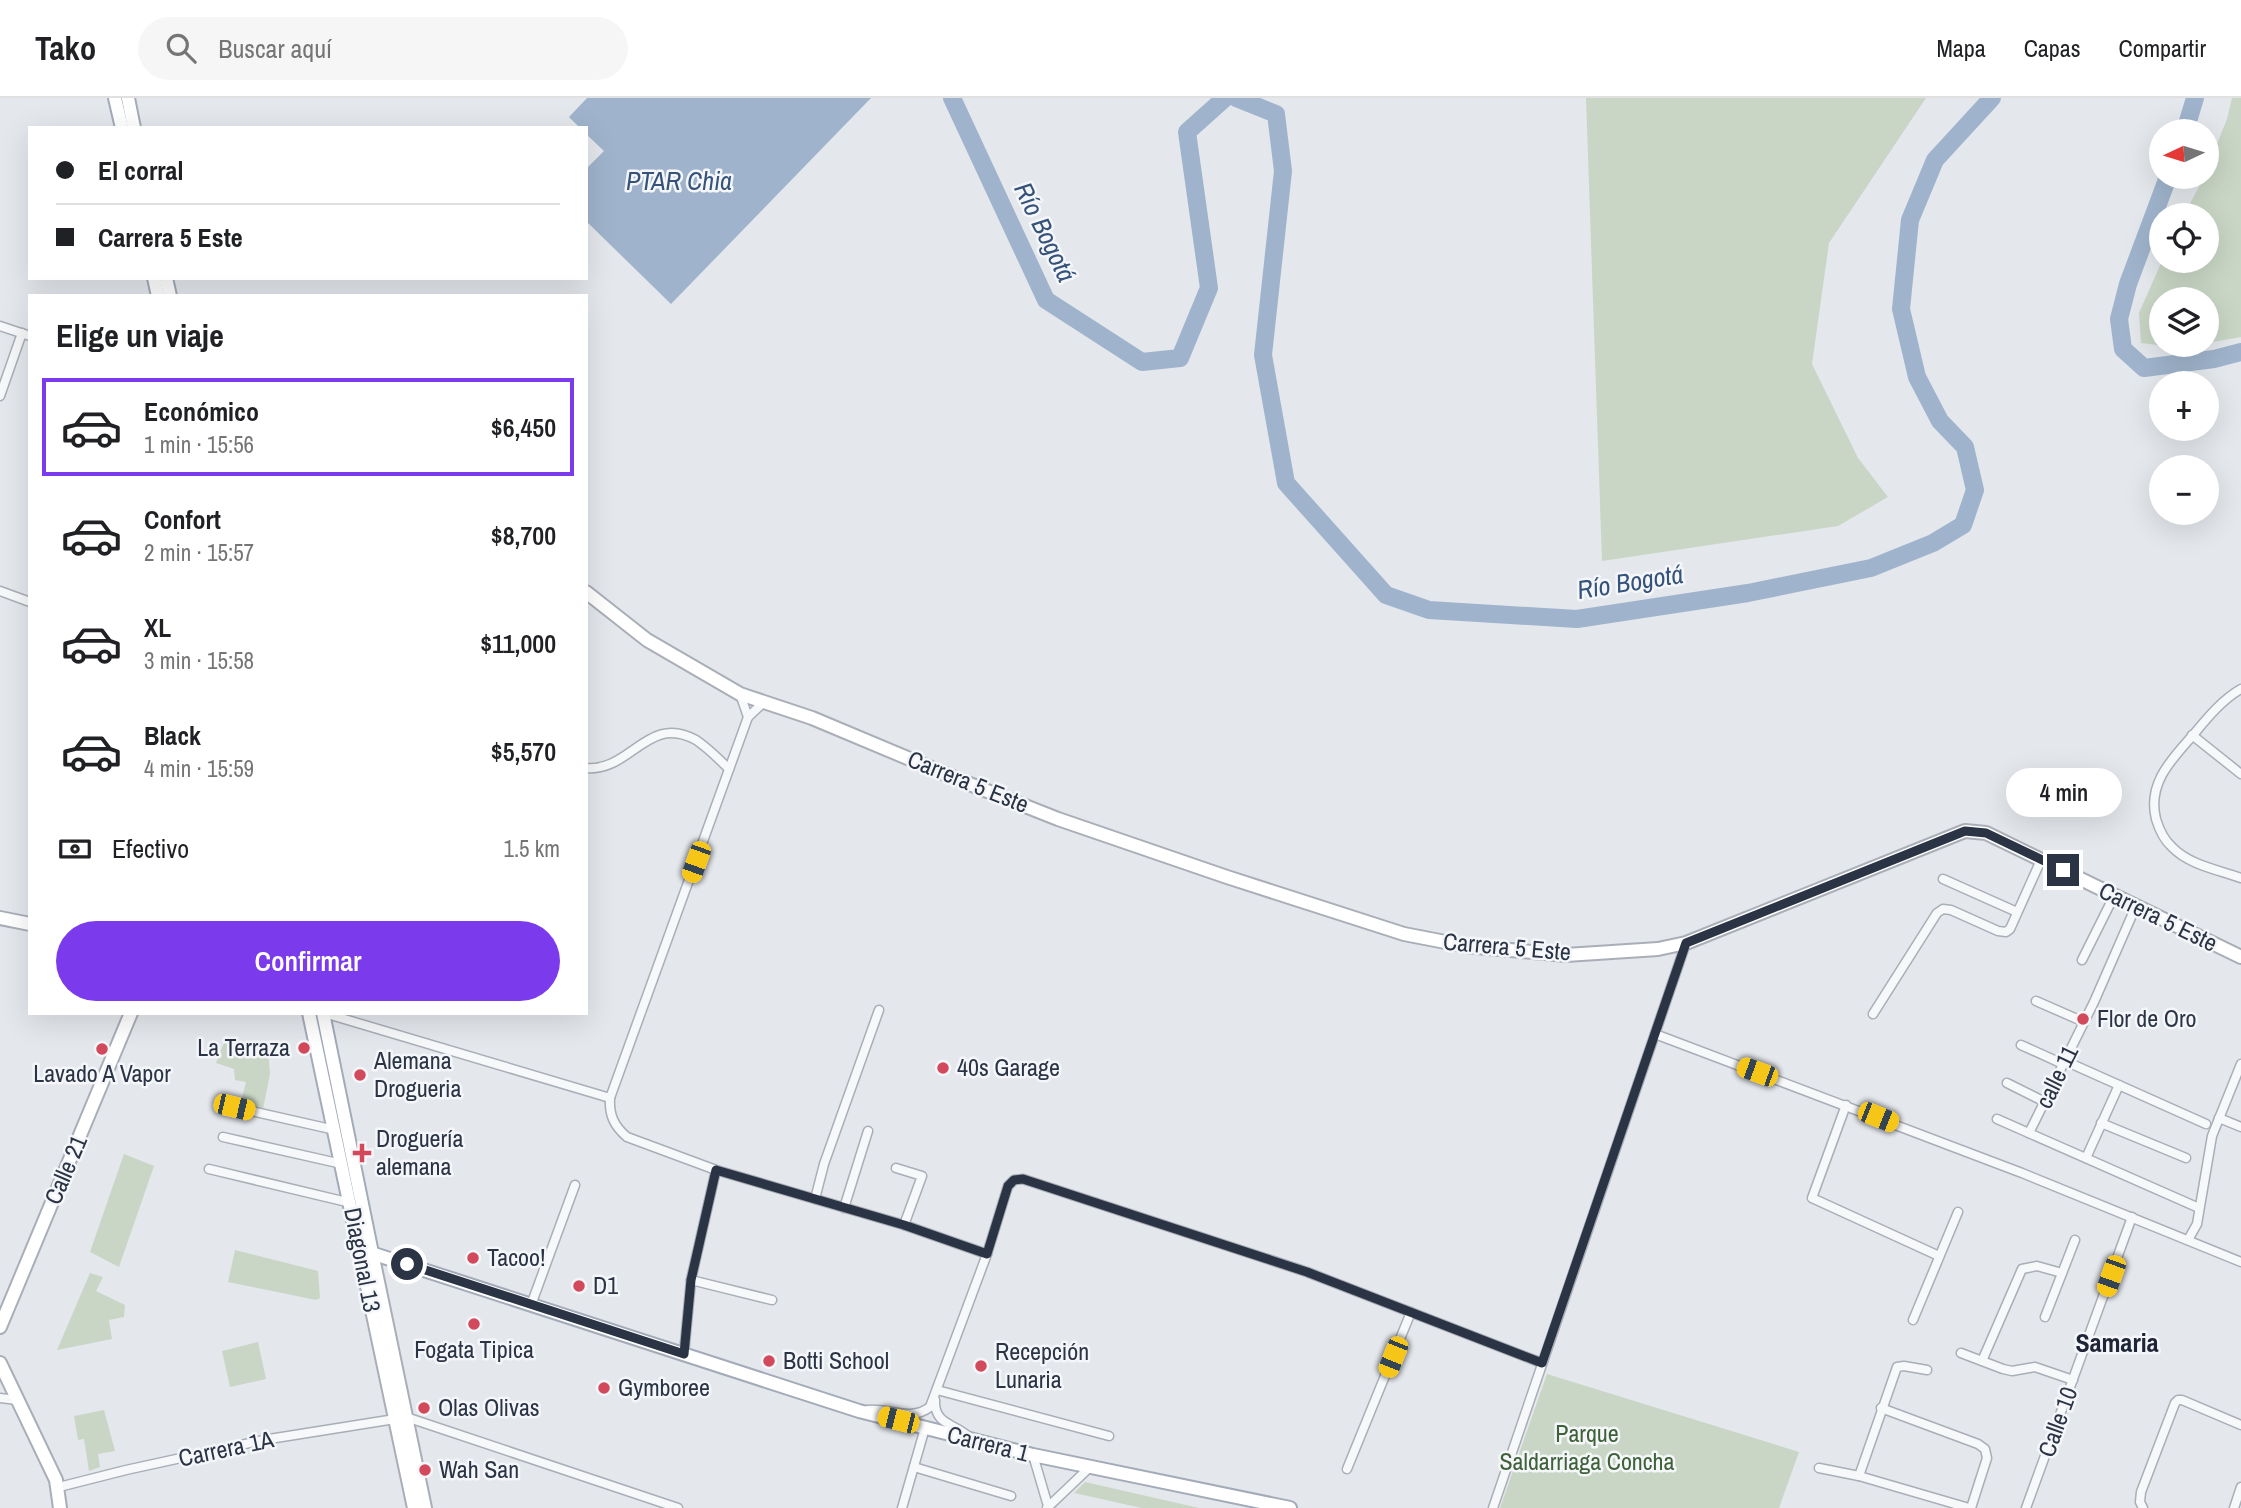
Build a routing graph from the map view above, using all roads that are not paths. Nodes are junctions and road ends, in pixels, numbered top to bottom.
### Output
1 (116, 98) edge
2 (128, 98) edge
3 (122, 126) edge
4 (134, 126) edge
5 (0, 326) edge
6 (26, 335) edge
7 (4, 374) edge
8 (0, 396) edge
9 (0, 591) edge
10 (588, 594) edge
11 (28, 601) edge
12 (2241, 689) edge
13 (740, 694) junction
14 (765, 701) junction
15 (748, 717) junction
16 (2192, 735) junction
17 (588, 768) edge
18 (729, 769) junction
19 (2241, 774) edge
20 (2041, 860) junction
21 (2241, 878) edge
22 (1942, 879) dead end
23 (2115, 895) junction
24 (2136, 906) junction
25 (2017, 912) junction
26 (0, 918) edge
27 (28, 923) edge
28 (1686, 943) junction
29 (2241, 957) edge
30 (2082, 960) dead end
31 (2036, 1002) dead end
32 (879, 1010) dead end
33 (1873, 1014) dead end
34 (130, 1015) edge
35 (309, 1015) edge
36 (323, 1015) edge
37 (330, 1015) edge
38 (2084, 1022) junction
39 (1655, 1034) junction
40 (2021, 1045) dead end
41 (2064, 1063) junction
42 (2241, 1064) edge
43 (2007, 1083) dead end
44 (2119, 1085) junction
45 (610, 1098) junction
46 (2045, 1102) junction
47 (1846, 1105) junction
48 (234, 1107) dead end
49 (2219, 1118) junction
50 (1997, 1119) dead end
51 (2101, 1123) junction
52 (2206, 1124) dead end
53 (2241, 1127) edge
54 (334, 1130) junction
55 (868, 1131) dead end
56 (2029, 1133) junction
57 (223, 1137) dead end
58 (2086, 1158) junction
59 (2186, 1158) dead end
60 (342, 1164) junction
61 (896, 1168) dead end
62 (209, 1169) dead end
63 (716, 1170) junction
64 (576, 1185) dead end
65 (815, 1199) junction
66 (351, 1203) junction
67 (844, 1208) junction
68 (2199, 1208) junction
69 (1958, 1212) dead end
70 (2132, 1217) junction
71 (904, 1225) junction
72 (2075, 1240) dead end
73 (2188, 1240) junction
74 (358, 1244) junction
75 (372, 1253) junction
76 (987, 1254) junction
77 (1939, 1256) junction
78 (2241, 1262) edge
79 (2062, 1273) junction
80 (691, 1280) junction
81 (772, 1300) dead end
82 (531, 1305) junction
83 (1411, 1312) junction
84 (2045, 1317) dead end
85 (1913, 1320) dead end
86 (0, 1327) edge
87 (1961, 1353) dead end
88 (684, 1354) junction
89 (1982, 1361) junction
90 (0, 1363) edge
91 (1542, 1363) junction
92 (1927, 1370) dead end
93 (2073, 1380) junction
94 (936, 1393) junction
95 (0, 1398) edge
96 (17, 1400) junction
97 (1881, 1408) junction
98 (859, 1411) junction
99 (400, 1418) junction
100 (2241, 1425) edge
101 (925, 1428) junction
102 (1109, 1436) dead end
103 (973, 1441) junction
104 (1033, 1455) junction
105 (914, 1466) junction
106 (1090, 1467) junction
107 (1819, 1468) dead end
108 (1348, 1469) dead end
109 (1858, 1476) junction
110 (59, 1488) junction
111 (2241, 1488) edge
112 (1011, 1496) dead end
113 (1047, 1507) edge
114 (60, 1508) edge
115 (414, 1508) edge
116 (425, 1508) edge
117 (678, 1508) edge
118 (902, 1508) edge
119 (1290, 1508) edge
120 (1493, 1508) edge
121 (1970, 1508) edge
122 (2026, 1508) edge
123 (2143, 1508) edge
124 (2234, 1508) edge

1 - 3 street
2 - 4 street
5 - 6 street
6 - 7 street
7 - 8 street
9 - 11 street
10 - 13 street, Carrera 5 Este
12 - 16 street
13 - 14 street, Carrera 5 Este
13 - 15 street
14 - 15 street
14 - 28 street, Carrera 5 Este
15 - 18 street
16 - 19 street
16 - 21 street
17 - 18 street
18 - 45 street
20 - 23 street, Carrera 5 Este
20 - 25 street
20 - 28 street, Carrera 5 Este
22 - 25 street
23 - 24 street, Carrera 5 Este
23 - 30 street
24 - 29 street, Carrera 5 Este
24 - 38 street, calle 11
25 - 33 street
26 - 27 street
28 - 39 street
31 - 38 street
32 - 65 street
34 - 86 street, Calle 21
35 - 54 street, Diagonal 13
36 - 75 street, Diagonal 13
37 - 45 street
38 - 41 street, calle 11
39 - 47 street
39 - 91 street
40 - 41 street
41 - 44 street
41 - 46 street, calle 11
42 - 49 street
43 - 46 street
44 - 51 street
44 - 52 street
45 - 63 street
46 - 56 street, calle 11
47 - 70 street
47 - 77 street
48 - 54 street
49 - 53 street
49 - 68 street
50 - 56 street
51 - 58 street
51 - 59 street
54 - 60 street, Diagonal 13
55 - 67 street
56 - 58 street
57 - 60 street
58 - 68 street
60 - 66 street, Diagonal 13
61 - 71 street
62 - 66 street
63 - 65 street
63 - 80 street
64 - 82 street
65 - 67 street
66 - 74 street, Diagonal 13
67 - 71 street
68 - 73 street
69 - 77 street
70 - 73 street
70 - 93 street, Calle 10
71 - 76 street
72 - 79 street
73 - 78 street
74 - 75 street, Carrera 1
74 - 99 street, Diagonal 13
75 - 82 street, Carrera 1
75 - 99 street, Diagonal 13
76 - 83 street
76 - 94 street
77 - 85 street
79 - 84 street
79 - 89 street
80 - 81 street
80 - 88 street
82 - 88 street, Carrera 1
83 - 91 street
83 - 108 street
87 - 89 street
88 - 98 street, Carrera 1
89 - 93 street
90 - 96 street
91 - 120 street
92 - 97 street
93 - 122 street, Calle 10
94 - 98 street
94 - 102 street
94 - 103 street
95 - 96 street
96 - 110 street
97 - 109 street
97 - 121 street
98 - 101 street, Carrera 1
99 - 110 street, Carrera 1A
99 - 115 street, Diagonal 13
99 - 116 street, Diagonal 13
99 - 117 street, Carrera 1A
100 - 123 street
101 - 103 street, Carrera 1
101 - 105 street
103 - 104 street, Carrera 1
104 - 106 street, Carrera 1
104 - 113 street
105 - 112 street
105 - 118 street
106 - 113 street
106 - 119 street, Carrera 1
107 - 109 street
109 - 121 street
110 - 114 street
111 - 124 street

